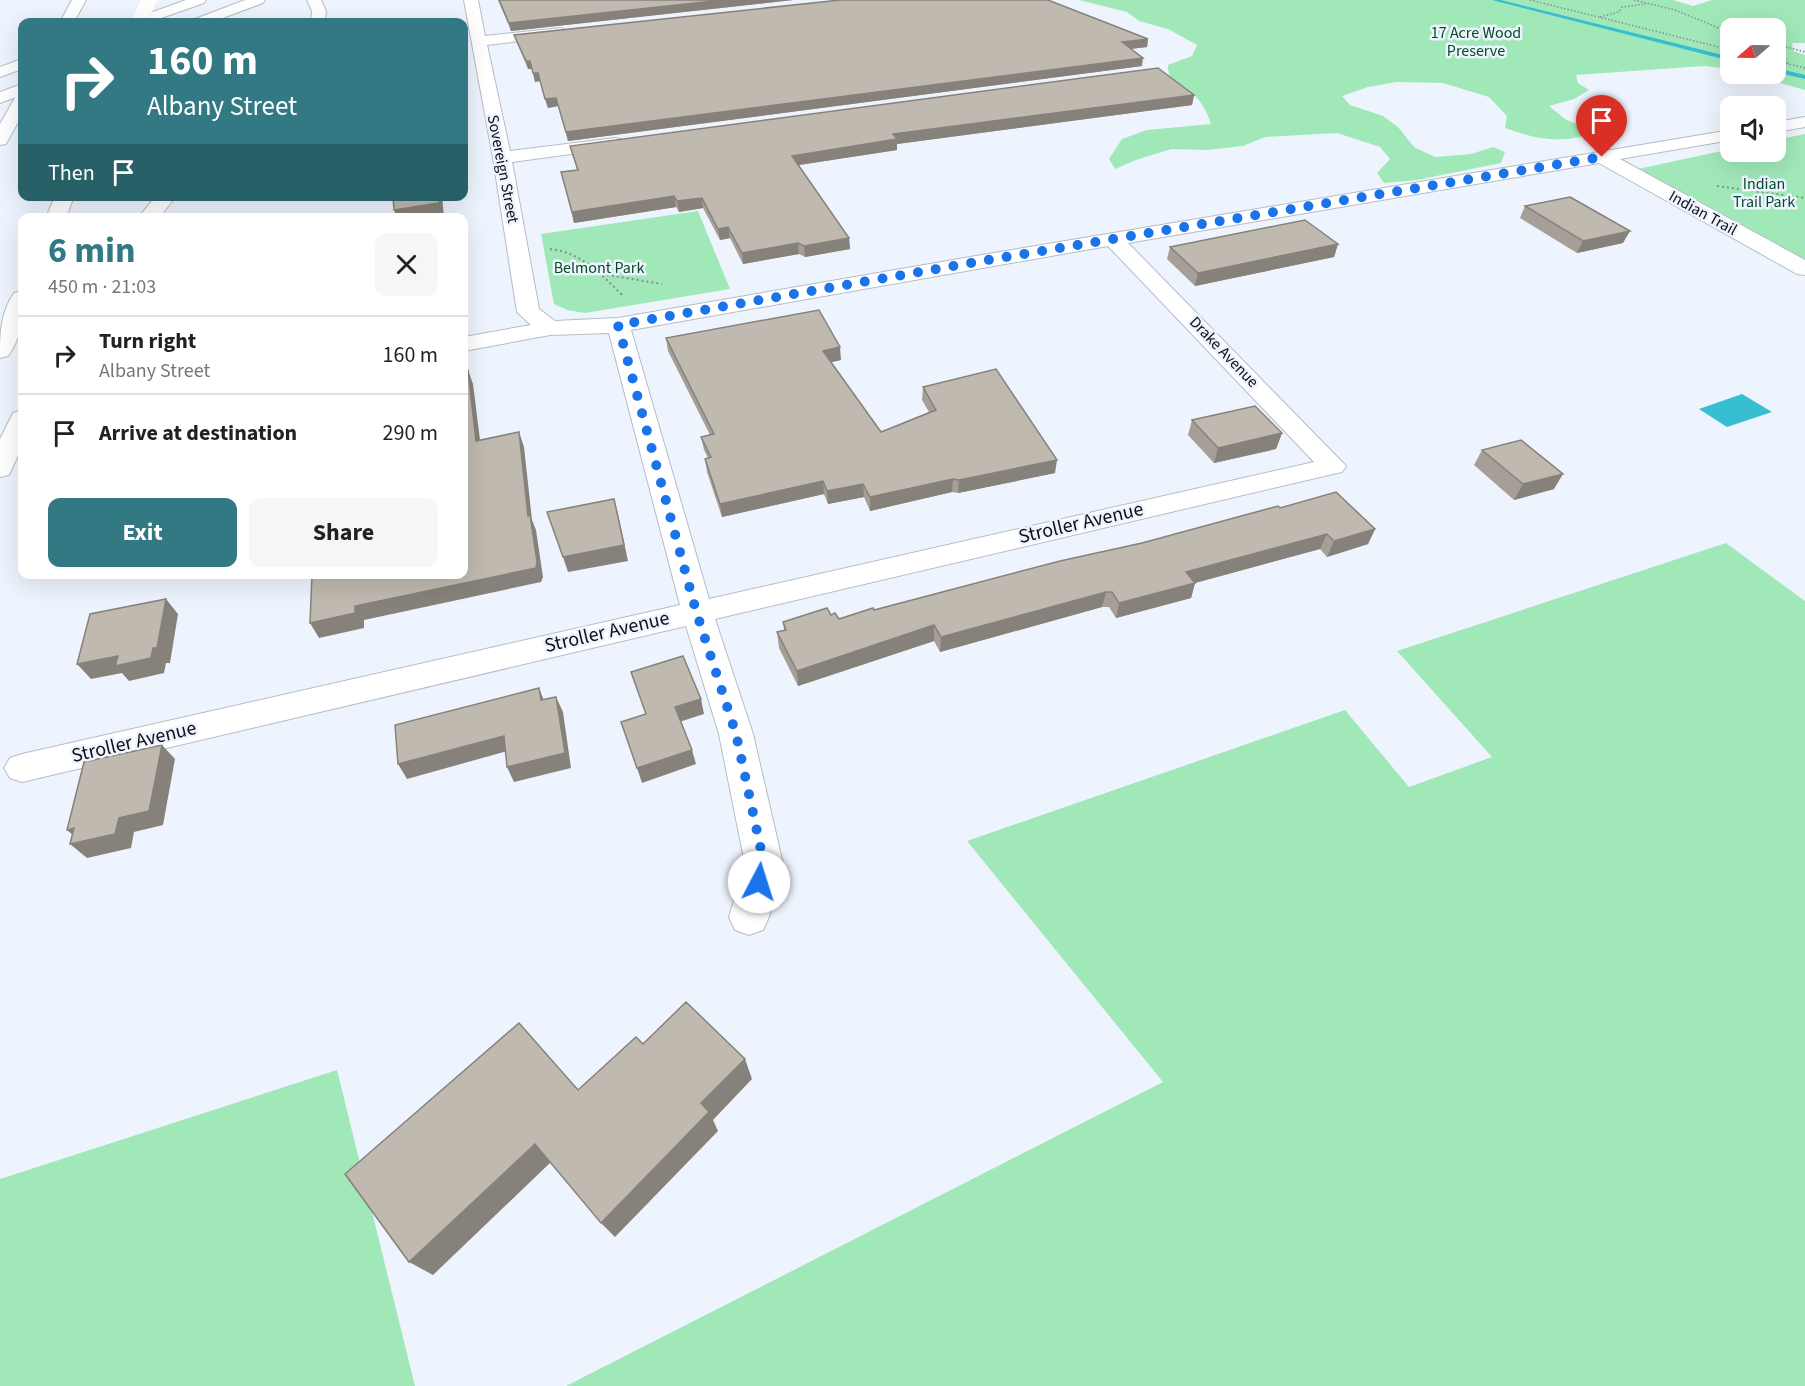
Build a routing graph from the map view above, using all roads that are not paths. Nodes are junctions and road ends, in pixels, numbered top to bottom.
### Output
1 (79, 0) edge
2 (149, 0) edge
3 (199, 0) edge
4 (258, 0) edge
5 (314, 0) edge
6 (471, 0) edge
7 (69, 18) edge
8 (141, 18) edge
9 (150, 18) edge
10 (211, 18) edge
11 (318, 18) edge
12 (580, 30) edge
13 (478, 41) junction
14 (18, 65) edge
15 (0, 72) edge
16 (18, 91) edge
17 (0, 98) edge
18 (18, 107) edge
19 (1805, 122) edge
20 (1786, 125) edge
21 (1720, 137) edge
22 (0, 140) edge
23 (632, 141) edge
24 (1602, 157) junction
25 (502, 158) junction
26 (163, 201) edge
27 (152, 213) edge
28 (1114, 240) junction
29 (1805, 270) edge
30 (18, 308) edge
31 (618, 325) junction
32 (550, 328) junction
33 (468, 343) edge
34 (0, 351) edge
35 (18, 427) edge
36 (1333, 466) joint
37 (0, 469) edge
38 (696, 611) junction
39 (22, 768) dead end
40 (749, 917) dead end

1 - 7 main road
2 - 8 main road, bridge
3 - 9 main road
4 - 10 main road
5 - 11 main road
6 - 13 main road, Sovereign Street
12 - 13 main road
13 - 25 main road, Sovereign Street
14 - 15 main road
16 - 17 main road
18 - 22 main road
19 - 20 main road
21 - 24 main road
23 - 25 main road
24 - 28 main road
24 - 29 main road, Indian Trail
25 - 32 main road, Sovereign Street
26 - 27 main road
28 - 31 main road
28 - 36 main road, Drake Avenue
30 - 34 main road
31 - 32 main road
31 - 38 main road
32 - 33 main road
35 - 37 main road
36 - 38 main road, Stroller Avenue
38 - 39 main road, Stroller Avenue
38 - 40 main road

